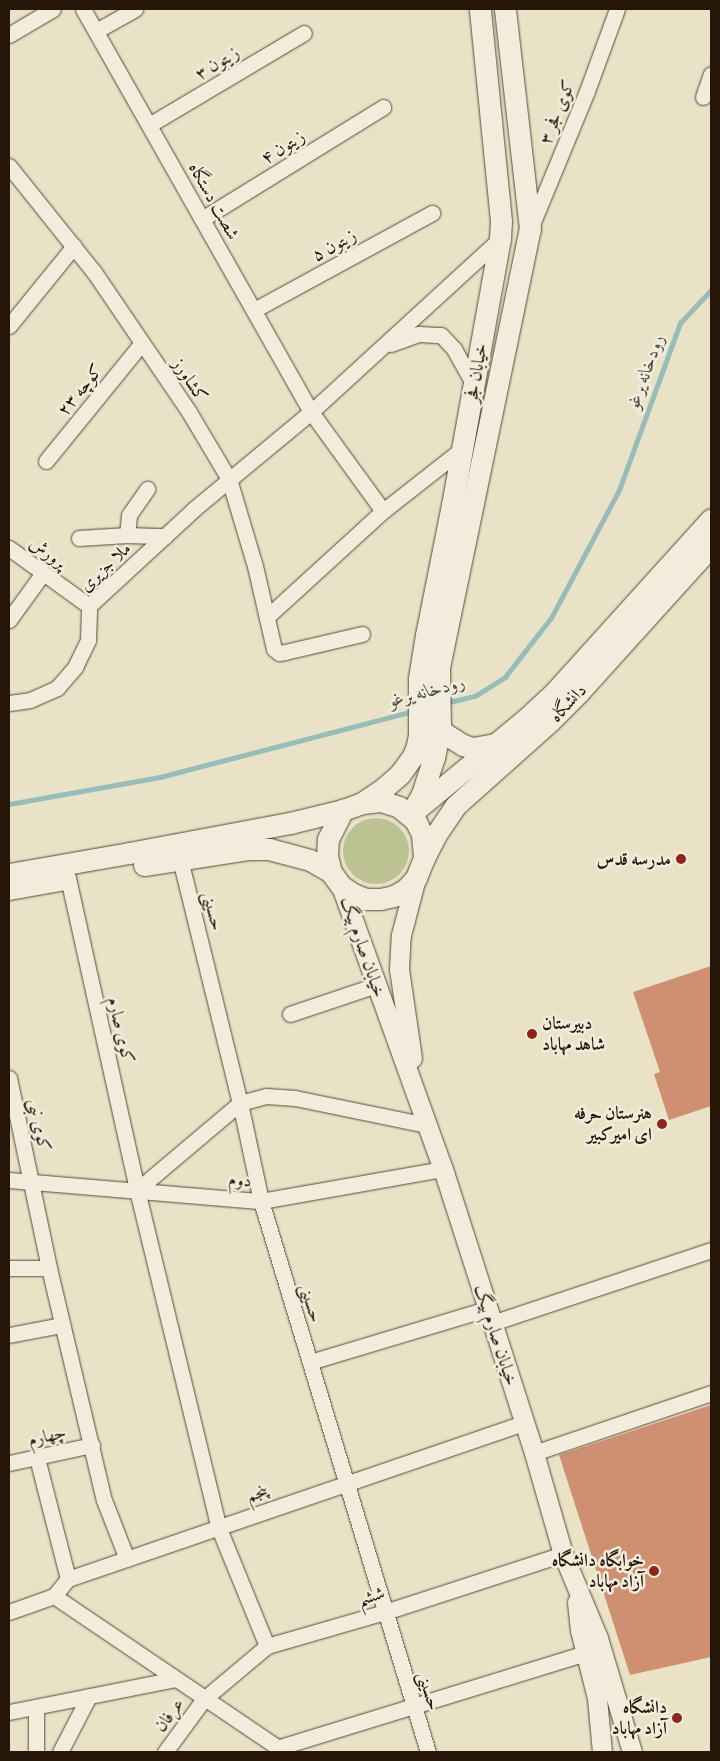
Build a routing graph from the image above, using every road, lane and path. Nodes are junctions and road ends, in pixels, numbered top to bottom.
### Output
1 (53, 9) edge
2 (83, 9) edge
3 (135, 9) edge
4 (480, 9) edge
5 (504, 9) edge
6 (616, 9) edge
7 (96, 31) junction
8 (304, 33) dead end
9 (9, 35) edge
10 (711, 74) edge
11 (703, 96) dead end
12 (383, 107) dead end
13 (149, 124) junction
14 (9, 166) edge
15 (432, 213) dead end
16 (202, 219) junction
17 (530, 229) junction
18 (500, 240) junction
19 (74, 246) junction
20 (254, 310) junction
21 (9, 326) edge
22 (142, 343) junction
23 (381, 349) junction
24 (474, 385) junction
25 (311, 412) junction
26 (462, 449) junction
27 (46, 461) dead end
28 (229, 479) junction
29 (146, 489) dead end
30 (383, 511) junction
31 (711, 519) edge
32 (127, 535) junction
33 (165, 536) junction
34 (79, 538) dead end
35 (711, 546) edge
36 (9, 548) edge
37 (43, 573) junction
38 (89, 606) junction
39 (268, 616) junction
40 (9, 620) edge
41 (362, 634) dead end
42 (9, 703) edge
43 (432, 730) junction
44 (495, 744) junction
45 (352, 807) junction
46 (410, 815) junction
47 (424, 858) junction
48 (180, 859) junction
49 (9, 874) edge
50 (68, 878) junction
51 (416, 878) junction
52 (336, 879) junction
53 (9, 889) edge
54 (376, 985) junction
55 (290, 1014) dead end
56 (9, 1078) edge
57 (417, 1092) junction
58 (240, 1102) junction
59 (427, 1124) junction
60 (443, 1169) junction
61 (9, 1180) edge
62 (32, 1182) junction
63 (137, 1190) junction
64 (261, 1200) junction
65 (711, 1250) edge
66 (9, 1268) edge
67 (49, 1268) junction
68 (489, 1316) junction
69 (62, 1325) junction
70 (9, 1336) edge
71 (310, 1362) junction
72 (711, 1393) edge
73 (524, 1423) junction
74 (92, 1445) junction
75 (534, 1453) junction
76 (37, 1458) junction
77 (9, 1463) edge
78 (346, 1484) junction
79 (218, 1526) junction
80 (563, 1554) junction
81 (127, 1558) junction
82 (574, 1578) junction
83 (68, 1579) junction
84 (54, 1596) junction
85 (9, 1612) edge
86 (385, 1612) junction
87 (267, 1646) junction
88 (586, 1653) junction
89 (174, 1679) junction
90 (89, 1696) junction
91 (204, 1699) junction
92 (36, 1706) junction
93 (414, 1706) junction
94 (9, 1712) edge
95 (281, 1750) edge
96 (36, 1752) edge
97 (60, 1752) edge
98 (165, 1752) edge
99 (428, 1752) edge
100 (602, 1752) edge
101 (632, 1752) edge

1 - 9 street
2 - 7 street, شصت دستگاه
3 - 7 street
4 - 18 main road, خیابان فجر
5 - 17 main road, خیابان فجر
6 - 17 street, کوی فجر ۳
7 - 13 street, شصت دستگاه
8 - 13 street, زیتون ۳
10 - 11 street
12 - 16 street, زیتون ۴
13 - 16 street, شصت دستگاه
14 - 19 street, کشاورز
15 - 20 street, زیتون ۵
16 - 20 street, شصت دستگاه
17 - 43 main road, خیابان فجر
18 - 23 street, ملا جزیری
18 - 24 main road, خیابان فجر
19 - 21 street
19 - 22 street, کشاورز
20 - 25 street, شصت دستگاه
22 - 27 street, کوچه ۲۳
22 - 28 street, کشاورز
23 - 24 street
23 - 25 street, ملا جزیری
24 - 26 main road, خیابان فجر
25 - 28 street, ملا جزیری
25 - 30 street, شصت دستگاه
26 - 30 street
26 - 43 main road, خیابان فجر
28 - 33 street, ملا جزیری
28 - 39 street, کشاورز
29 - 32 street
30 - 39 street
31 - 44 main road, دانشگاه
32 - 33 street
32 - 34 street
33 - 38 street, ملا جزیری
35 - 47 main road, دانشگاه
36 - 37 street, پرورش
37 - 38 street, پرورش
37 - 40 street
38 - 42 street, ملا جزیری
39 - 41 street, کشاورز
43 - 44 main road
43 - 45 main road
43 - 46 main road
44 - 46 main road, دانشگاه
45 - 46 main road
45 - 49 main road
45 - 52 main road
46 - 47 main road
47 - 51 main road
48 - 50 main road
48 - 52 main road
48 - 58 street, حسینی
50 - 53 main road
50 - 63 street, کوی صارم
51 - 52 main road
51 - 57 street, خیابان صارم بیگ
52 - 54 street, خیابان صارم بیگ
54 - 55 street
54 - 57 street, خیابان صارم بیگ
56 - 62 street, کوی نبی
57 - 59 street, خیابان صارم بیگ
58 - 59 street
58 - 63 street
58 - 64 street, حسینی
59 - 60 street, خیابان صارم بیگ
60 - 64 street, دوم
60 - 68 street, خیابان صارم بیگ
61 - 62 street, دوم
62 - 63 street, دوم
62 - 67 street, کوی نبی
63 - 64 street, دوم
63 - 79 street, کوی صارم
64 - 71 street, حسینی
65 - 68 street
66 - 67 street
67 - 69 street, کوی نبی
68 - 71 street
68 - 73 street, خیابان صارم بیگ
69 - 70 street
69 - 74 street, کوی نبی
71 - 78 street, حسینی
72 - 75 street
73 - 75 street, خیابان صارم بیگ
73 - 78 street, پنجم
74 - 76 street, چهارم
74 - 81 street, کوی نبی
75 - 80 street, خیابان صارم بیگ
76 - 77 street, چهارم
76 - 83 street
78 - 79 street, پنجم
78 - 86 street, حسینی
79 - 81 street, پنجم
79 - 87 street, کوی صارم
80 - 82 street, خیابان صارم بیگ
80 - 86 street, ششم
81 - 83 street, پنجم
82 - 88 street
82 - 101 street, خیابان صارم بیگ
83 - 84 street
84 - 85 street
84 - 89 street
86 - 87 street, ششم
86 - 93 street, حسینی
87 - 91 street, ششم
88 - 93 street
88 - 100 street
89 - 90 street
89 - 91 street
90 - 92 street
90 - 97 street
91 - 95 street
91 - 98 street, عرفان
92 - 94 street
92 - 96 street
93 - 95 street
93 - 99 street, حسینی

